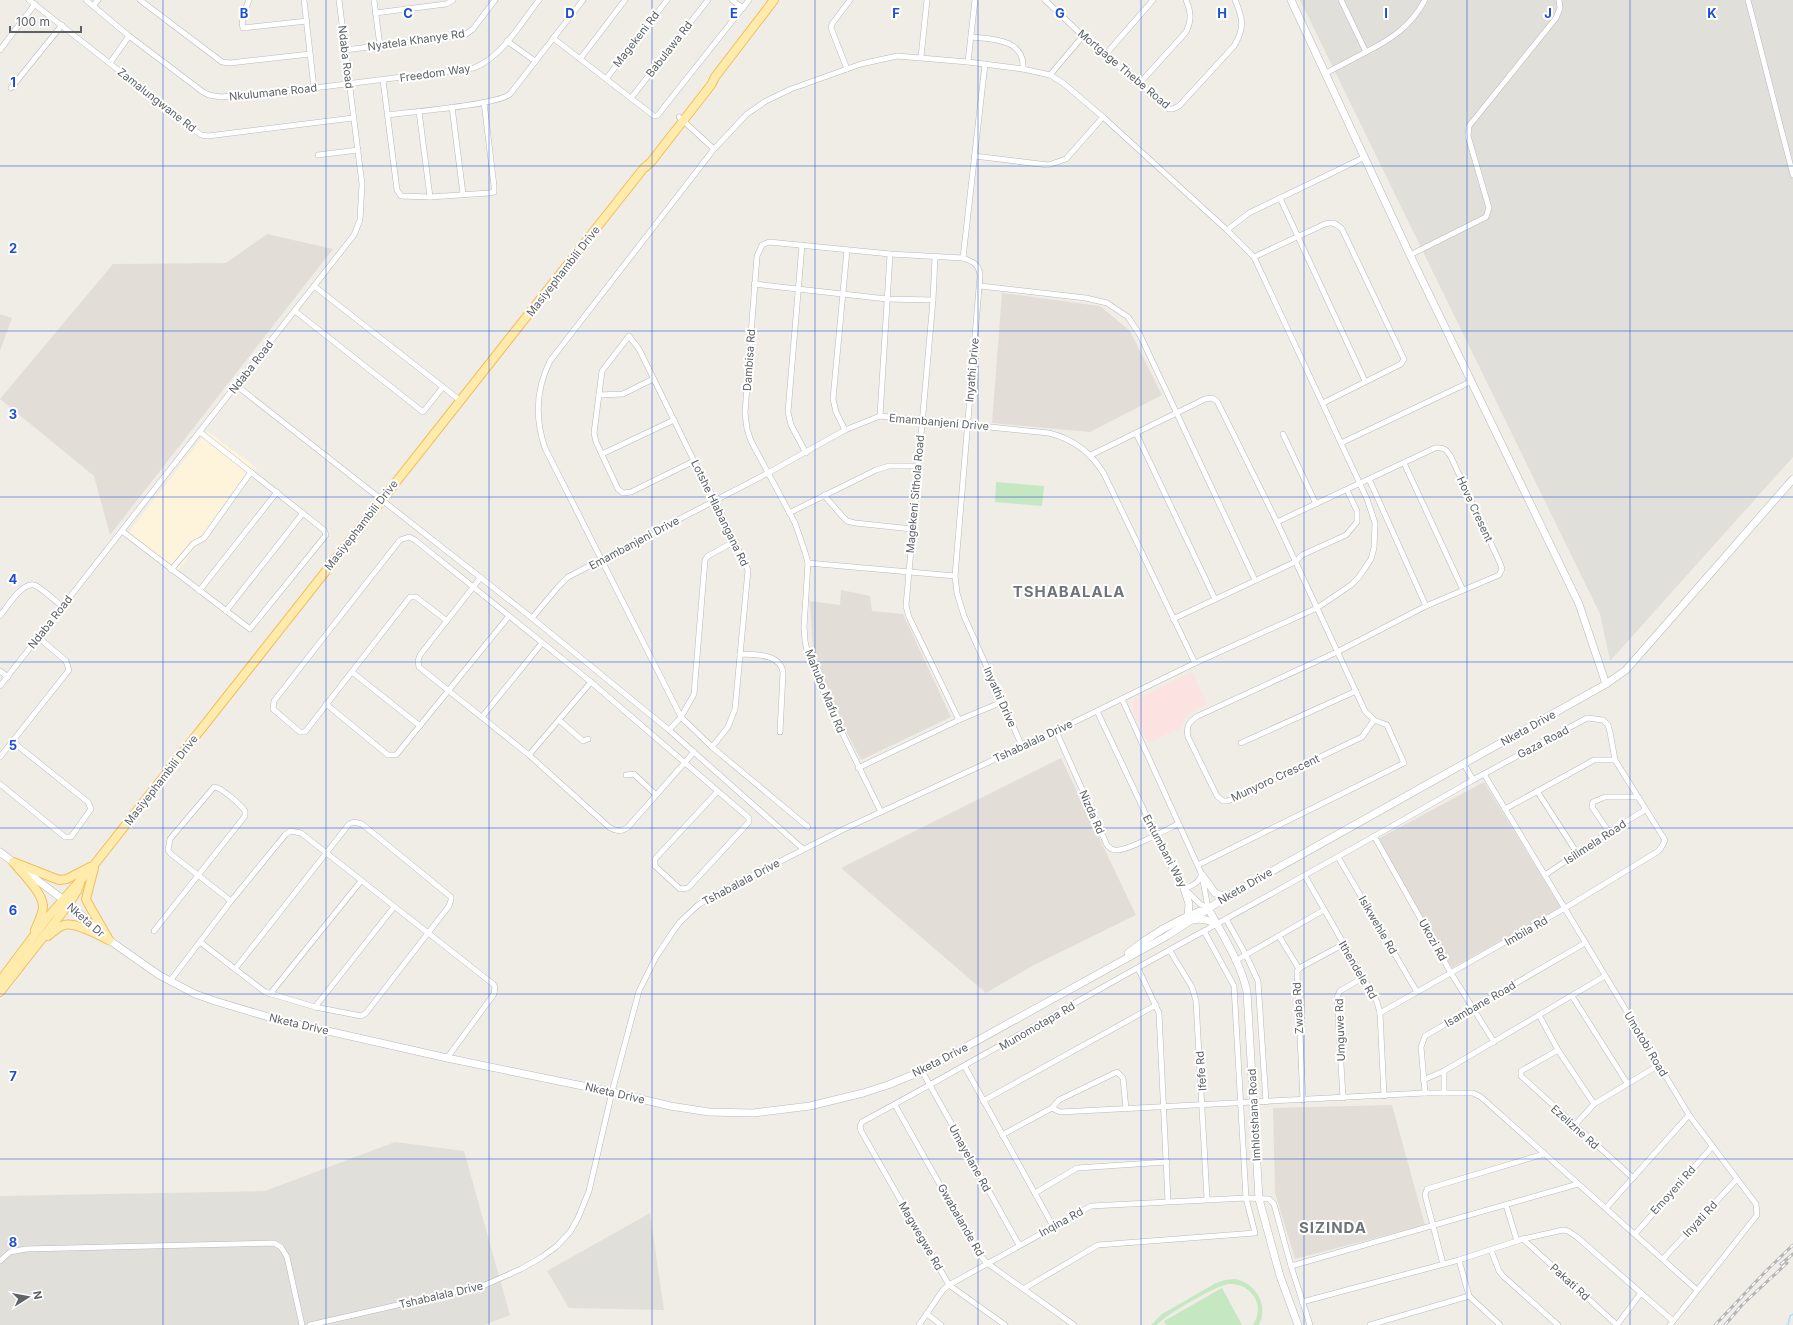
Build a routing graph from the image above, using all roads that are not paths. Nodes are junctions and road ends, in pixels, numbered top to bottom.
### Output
1 (29, 0) edge
2 (86, 0) edge
3 (98, 0) edge
4 (140, 0) edge
5 (249, 0) edge
6 (304, 0) edge
7 (339, 0) edge
8 (374, 0) edge
9 (453, 0) edge
10 (495, 0) edge
11 (539, 0) edge
12 (583, 0) edge
13 (624, 0) edge
14 (667, 0) edge
15 (708, 0) edge
16 (732, 0) edge
17 (749, 0) edge
18 (774, 0) edge
19 (850, 0) edge
20 (927, 0) edge
21 (975, 0) edge
22 (1045, 0) edge
23 (1153, 0) edge
24 (1186, 0) edge
25 (1235, 0) edge
26 (1292, 0) edge
27 (1341, 0) edge
28 (1425, 0) edge
29 (1559, 0) edge
30 (1748, 0) edge
31 (35, 4) junction
32 (93, 6) junction
33 (743, 8) junction
34 (375, 13) junction
35 (307, 21) junction
36 (62, 25) junction
37 (129, 36) junction
38 (1083, 36) junction
39 (971, 37) junction
40 (553, 38) junction
41 (507, 41) junction
42 (380, 46) junction
43 (0, 50) edge
44 (345, 50) junction
45 (1366, 52) junction
46 (310, 54) junction
47 (1106, 54) junction
48 (921, 57) junction
49 (580, 59) junction
50 (535, 61) junction
51 (968, 62) junction
52 (110, 63) junction
53 (985, 64) junction
54 (847, 69) junction
55 (1023, 69) junction
56 (1326, 73) junction
57 (1050, 75) junction
58 (606, 79) junction
59 (383, 80) junction
60 (349, 84) junction
61 (1139, 84) junction
62 (12, 88) dead end
63 (314, 88) junction
64 (631, 98) junction
65 (484, 102) junction
66 (452, 107) junction
67 (419, 111) junction
68 (388, 115) junction
69 (1103, 117) junction
70 (353, 118) junction
71 (681, 119) junction
72 (714, 149) junction
73 (358, 150) junction
74 (318, 155) dead end
75 (974, 156) junction
76 (1365, 157) junction
77 (1793, 175) edge
78 (463, 194) junction
79 (430, 196) junction
80 (1280, 198) junction
81 (1227, 230) junction
82 (1297, 238) junction
83 (802, 245) junction
84 (847, 250) junction
85 (890, 254) junction
86 (1410, 255) junction
87 (935, 257) junction
88 (1254, 257) junction
89 (963, 258) junction
90 (754, 284) junction
91 (314, 286) junction
92 (980, 286) junction
93 (800, 288) junction
94 (843, 294) junction
95 (887, 299) junction
96 (933, 300) junction
97 (295, 311) junction
98 (653, 379) junction
99 (1365, 381) junction
100 (1470, 382) junction
101 (237, 386) junction
102 (443, 387) junction
103 (599, 395) junction
104 (461, 401) junction
105 (1323, 402) junction
106 (1176, 412) junction
107 (880, 416) junction
108 (674, 420) junction
109 (922, 420) junction
110 (967, 424) junction
111 (845, 430) junction
112 (200, 432) junction
113 (1136, 433) junction
114 (1283, 434) dead end
115 (1341, 443) junction
116 (806, 453) junction
117 (602, 454) junction
118 (1091, 455) junction
119 (694, 461) junction
120 (1404, 463) junction
121 (917, 466) junction
122 (251, 472) junction
123 (768, 473) junction
124 (1369, 479) junction
125 (1793, 479) edge
126 (1360, 484) junction
127 (1347, 490) junction
128 (277, 492) junction
129 (824, 495) junction
130 (382, 499) junction
131 (715, 500) junction
132 (1316, 504) junction
133 (303, 513) junction
134 (789, 513) junction
135 (1277, 522) junction
136 (912, 529) junction
137 (122, 531) junction
138 (735, 541) junction
139 (601, 561) junction
140 (1295, 562) junction
141 (808, 563) junction
142 (171, 570) junction
143 (908, 572) junction
144 (955, 576) junction
145 (481, 577) junction
146 (1256, 580) junction
147 (473, 587) junction
148 (1463, 590) junction
149 (199, 591) junction
150 (1215, 599) junction
151 (63, 606) junction
152 (1426, 606) junction
153 (1318, 608) junction
154 (226, 611) junction
155 (0, 616) edge
156 (509, 616) junction
157 (532, 618) junction
158 (1173, 619) junction
159 (447, 621) junction
160 (38, 638) junction
161 (542, 643) junction
162 (1337, 652) junction
163 (740, 654) junction
164 (1195, 664) junction
165 (0, 671) edge
166 (352, 672) junction
167 (8, 677) junction
168 (591, 682) junction
169 (1606, 684) junction
170 (0, 686) edge
171 (449, 690) junction
172 (1356, 691) junction
173 (1122, 699) junction
174 (1002, 702) junction
175 (326, 704) junction
176 (1097, 711) junction
177 (482, 717) junction
178 (681, 717) junction
179 (559, 720) junction
180 (959, 720) junction
181 (1374, 720) junction
182 (420, 726) junction
183 (669, 730) junction
184 (1056, 731) junction
185 (780, 732) dead end
186 (588, 739) dead end
187 (13, 742) junction
188 (1241, 743) dead end
189 (1022, 746) junction
190 (712, 747) junction
191 (694, 752) junction
192 (529, 755) junction
193 (0, 756) edge
194 (1615, 760) junction
195 (684, 762) junction
196 (1464, 764) junction
197 (858, 768) junction
198 (1484, 774) junction
199 (626, 775) dead end
200 (1473, 780) junction
201 (0, 784) edge
202 (718, 791) junction
203 (1537, 791) junction
204 (656, 795) junction
205 (1638, 797) junction
206 (1505, 808) junction
207 (1645, 810) junction
208 (881, 812) junction
209 (1178, 824) junction
210 (808, 827) dead end
211 (1609, 832) junction
212 (1155, 835) junction
213 (1374, 836) junction
214 (803, 849) junction
215 (0, 852) edge
216 (327, 853) junction
217 (1577, 853) junction
218 (1338, 857) junction
219 (13, 862) junction
220 (94, 865) junction
221 (1198, 865) junction
222 (1545, 875) junction
223 (198, 876) junction
224 (1202, 876) junction
225 (1305, 876) junction
226 (361, 881) junction
227 (1184, 888) junction
228 (1226, 897) junction
229 (231, 901) junction
230 (66, 902) junction
231 (394, 908) junction
232 (1208, 908) junction
233 (1565, 908) junction
234 (1324, 910) junction
235 (1189, 918) junction
236 (1226, 919) junction
237 (1216, 924) junction
238 (154, 931) dead end
239 (1204, 931) junction
240 (427, 933) junction
241 (1279, 936) junction
242 (32, 939) junction
243 (109, 940) junction
244 (41, 941) junction
245 (200, 942) junction
246 (1586, 943) junction
247 (1344, 944) junction
248 (1170, 951) junction
249 (1246, 955) junction
250 (1235, 961) junction
251 (1138, 968) junction
252 (235, 969) junction
253 (1299, 969) junction
254 (1452, 973) junction
255 (1605, 976) junction
256 (1364, 977) junction
257 (0, 981) edge
258 (170, 982) junction
259 (0, 992) edge
260 (1417, 992) junction
261 (270, 994) junction
262 (1572, 996) junction
263 (1156, 1005) junction
264 (315, 1007) junction
265 (1473, 1009) junction
266 (1380, 1013) junction
267 (1539, 1016) junction
268 (1494, 1042) junction
269 (1558, 1050) junction
270 (447, 1058) junction
271 (1659, 1065) junction
272 (965, 1066) junction
273 (922, 1070) junction
274 (1444, 1071) junction
275 (1423, 1080) junction
276 (1627, 1083) junction
277 (930, 1085) junction
278 (612, 1092) junction
279 (1425, 1093) junction
280 (1444, 1093) junction
281 (1384, 1096) junction
282 (1343, 1098) junction
283 (1303, 1100) junction
284 (983, 1101) junction
285 (1253, 1102) junction
286 (1266, 1102) junction
287 (1241, 1103) junction
288 (1594, 1104) junction
289 (895, 1105) junction
290 (1203, 1105) junction
291 (1163, 1107) junction
292 (1052, 1108) junction
293 (1126, 1109) junction
294 (1689, 1115) junction
295 (1574, 1126) junction
296 (860, 1128) joint
297 (1002, 1135) junction
298 (1712, 1147) junction
299 (1544, 1154) junction
300 (1167, 1162) junction
301 (1633, 1178) junction
302 (1737, 1179) junction
303 (1578, 1184) junction
304 (1035, 1193) junction
305 (1246, 1198) junction
306 (1207, 1199) junction
307 (1259, 1199) junction
308 (1168, 1201) junction
309 (1506, 1206) junction
310 (1606, 1208) junction
311 (1053, 1226) junction
312 (1433, 1226) junction
313 (1635, 1234) junction
314 (1523, 1239) junction
315 (1517, 1241) junction
316 (1019, 1245) junction
317 (1491, 1250) junction
318 (1663, 1259) junction
319 (1459, 1260) junction
320 (0, 1261) edge
321 (988, 1263) junction
322 (1443, 1264) junction
323 (1291, 1266) junction
324 (949, 1285) junction
325 (1025, 1288) junction
326 (1697, 1290) junction
327 (1642, 1294) junction
328 (1469, 1296) junction
329 (1302, 1302) junction
330 (926, 1314) junction
331 (1672, 1323) edge
332 (302, 1325) edge
333 (310, 1325) edge
334 (919, 1325) edge
335 (941, 1325) edge
336 (1005, 1325) edge
337 (1074, 1325) edge
338 (1298, 1325) edge
339 (1310, 1325) edge
340 (1370, 1325) edge
341 (1500, 1325) edge
342 (1558, 1325) edge
343 (1617, 1325) edge

1 - 31 street, Zamalungwane Rd
2 - 32 street, Nkulumane Road
3 - 32 street
4 - 46 street
5 - 35 street
6 - 35 street
7 - 44 street, Ndaba Road
8 - 34 street
9 - 34 street
10 - 42 street, Nyatela Khanye Rd
11 - 41 street, Freedom Way
12 - 40 street
13 - 49 street
14 - 58 street, Magekeni Rd
15 - 64 street, Babulawa Rd
16 - 33 street
17 - 33 street
18 - 71 main road, Masiyephambili Drive
19 - 54 street
20 - 48 street
21 - 39 street
22 - 38 street, Mortgage Thebe Road
23 - 47 street
24 - 61 street
25 - 61 street, Mortgage Thebe Road
26 - 56 street
27 - 45 street
28 - 45 street
29 - 86 street
30 - 77 street
31 - 36 street, Zamalungwane Rd
31 - 43 street
32 - 37 street, Nkulumane Road
33 - 64 street
34 - 42 street
35 - 46 street
36 - 52 street, Zamalungwane Rd
36 - 62 street
37 - 52 street
37 - 63 street, Nkulumane Road
38 - 47 street, Mortgage Thebe Road
38 - 57 street
39 - 51 street
39 - 55 street
40 - 49 street
40 - 50 street
41 - 50 street
41 - 59 street, Freedom Way
42 - 44 street, Nyatela Khanye Rd
44 - 60 street, Ndaba Road
45 - 56 street
46 - 63 street
47 - 61 street, Mortgage Thebe Road
48 - 51 street, Tshabalala Drive
48 - 54 street, Tshabalala Drive
49 - 58 street
50 - 65 street
51 - 53 street, Tshabalala Drive
52 - 70 street, Zamalungwane Rd
53 - 55 street, Tshabalala Drive
53 - 75 street
54 - 72 street, Tshabalala Drive
55 - 57 street, Tshabalala Drive
56 - 76 street
57 - 69 street, Tshabalala Drive
58 - 64 street
59 - 60 street, Freedom Way
59 - 68 street
60 - 63 street, Nkulumane Road
60 - 70 street, Ndaba Road
65 - 66 street
65 - 78 street
66 - 67 street
66 - 78 street
67 - 68 street
67 - 79 street
68 - 79 street
69 - 75 street
69 - 81 street, Tshabalala Drive
70 - 73 street, Ndaba Road
71 - 72 street
71 - 104 main road, Masiyephambili Drive
72 - 139 street, Tshabalala Drive
73 - 74 street
73 - 91 street, Ndaba Road
75 - 89 street
76 - 80 street
76 - 86 street
78 - 79 street
80 - 81 street
80 - 82 street
81 - 88 street, Tshabalala Drive
82 - 88 street
82 - 99 street
82 - 99 street
83 - 84 street
83 - 90 street, Dambisa Rd
83 - 93 street
84 - 85 street
84 - 94 street
85 - 87 street
85 - 95 street
86 - 100 street
87 - 89 street
87 - 96 street, Magekeni Sithola Road
88 - 105 street, Tshabalala Drive
89 - 92 street, Inyathi Drive
90 - 93 street
90 - 123 street, Dambisa Rd
91 - 97 street, Ndaba Road
91 - 102 street
92 - 106 street
92 - 110 street, Inyathi Drive
93 - 94 street
93 - 116 street
94 - 95 street
94 - 111 street
95 - 96 street
95 - 107 street
96 - 109 street, Magekeni Sithola Road
97 - 101 street, Ndaba Road
97 - 102 street
98 - 103 street
98 - 103 street, Lotshe Hlabangana Rd
98 - 108 street, Lotshe Hlabangana Rd
99 - 105 street
100 - 115 street
100 - 169 street
101 - 112 street, Ndaba Road
101 - 130 street
102 - 104 street
103 - 117 street
104 - 130 main road, Masiyephambili Drive
105 - 115 street, Tshabalala Drive
106 - 113 street
106 - 135 street
106 - 146 street
107 - 109 street, Emambanjeni Drive
107 - 111 street, Emambanjeni Drive
108 - 117 street
108 - 119 street, Lotshe Hlabangana Rd
109 - 110 street, Emambanjeni Drive
109 - 121 street, Magekeni Sithola Road
110 - 118 street, Emambanjeni Drive
110 - 144 street, Inyathi Drive
111 - 116 street, Emambanjeni Drive
112 - 122 street
112 - 137 street, Ndaba Road
113 - 118 street
113 - 150 street
114 - 132 street
115 - 126 street, Tshabalala Drive
116 - 123 street, Emambanjeni Drive
117 - 119 street
118 - 158 street, Emambanjeni Drive
119 - 131 street, Lotshe Hlabangana Rd
120 - 124 street, Hove Cresent
120 - 148 street
120 - 148 street, Hove Cresent
121 - 129 street
121 - 136 street, Magekeni Sithola Road
122 - 128 street
122 - 142 street
123 - 131 street, Emambanjeni Drive
123 - 134 street, Mahubo Mafu Rd
124 - 126 street, Hove Cresent
124 - 152 street
125 - 169 street, Nketa Drive
126 - 127 street, Hove Cresent
126 - 153 street, Tshabalala Drive
127 - 132 street, Hove Cresent
127 - 140 street
128 - 133 street
128 - 149 street
129 - 134 street
129 - 136 street
130 - 145 street
130 - 220 main road, Masiyephambili Drive
131 - 138 street, Lotshe Hlabangana Rd
131 - 139 street, Emambanjeni Drive
132 - 135 street, Hove Cresent
133 - 154 street
133 - 154 street
134 - 141 street, Mahubo Mafu Rd
135 - 140 street
136 - 143 street, Magekeni Sithola Road
137 - 142 street
137 - 151 street, Ndaba Road
138 - 163 street, Lotshe Hlabangana Rd
138 - 178 street
139 - 157 street, Emambanjeni Drive
139 - 178 street, Tshabalala Drive
140 - 146 street
140 - 153 street
141 - 143 street
141 - 197 street, Mahubo Mafu Rd
142 - 149 street
143 - 144 street
143 - 180 street, Magekeni Sithola Road
144 - 174 street, Inyathi Drive
145 - 147 street
145 - 157 street
146 - 150 street
147 - 156 street
147 - 159 street
147 - 175 street
148 - 152 street, Hove Cresent
149 - 154 street
150 - 158 street
151 - 155 street
151 - 160 street, Ndaba Road
152 - 162 street, Hove Cresent
153 - 162 street
153 - 164 street, Tshabalala Drive
156 - 161 street
156 - 171 street
157 - 183 street
158 - 164 street, Emambanjeni Drive
159 - 166 street
159 - 171 street
160 - 167 street, Ndaba Road
160 - 187 street
161 - 168 street
161 - 177 street
162 - 172 street
162 - 181 street, Munyoro Crescent
163 - 185 street
163 - 190 street, Lotshe Hlabangana Rd
164 - 173 street, Tshabalala Drive
165 - 167 street
166 - 175 street
166 - 182 street
167 - 170 street, Ndaba Road
168 - 179 street
168 - 195 street
169 - 196 street, Nketa Drive
171 - 177 street
171 - 182 street
172 - 181 street
172 - 188 street
173 - 176 street, Tshabalala Drive
173 - 209 street, Entumbani Way
174 - 180 street
174 - 189 street, Inyathi Drive
175 - 182 street
176 - 184 street, Tshabalala Drive
176 - 212 street, Entumbani Way
177 - 192 street
178 - 183 street
178 - 190 street, Tshabalala Drive
179 - 186 street
179 - 192 street
180 - 197 street
181 - 221 street
183 - 191 street
184 - 189 street, Tshabalala Drive
184 - 212 street, Nizda Rd
187 - 193 street
187 - 201 street
189 - 208 street, Tshabalala Drive
190 - 210 street, Tshabalala Drive
191 - 195 street
191 - 214 street
192 - 204 street
194 - 198 street, Gaza Road
194 - 203 street
194 - 205 street
195 - 202 street
195 - 204 street
196 - 200 street
196 - 228 street, Nketa Drive
197 - 208 street, Mahubo Mafu Rd
198 - 200 street
198 - 206 street, Umotobi Road
199 - 204 street
200 - 213 street, Munomotapa Rd
202 - 202 street
203 - 206 street
203 - 217 street
205 - 207 street
205 - 211 street
206 - 222 street, Umotobi Road
207 - 211 street, Isilimela Road
207 - 233 street, Imbila Rd
208 - 214 street, Tshabalala Drive
209 - 212 street, Nizda Rd
209 - 221 street, Entumbani Way
211 - 217 street, Isilimela Road
212 - 227 street, Entumbani Way
213 - 218 street, Munomotapa Rd
213 - 254 street, Ukozi Rd
214 - 278 street, Tshabalala Drive
215 - 219 street, Nketa Dr
216 - 226 street
216 - 229 street
216 - 240 street
216 - 252 street
217 - 222 street, Isilimela Road
218 - 225 street, Munomotapa Rd
218 - 260 street, Isikwehle Rd
219 - 220 main road
219 - 230 street, Nketa Dr
219 - 242 main road
220 - 230 main road, Masiyephambili Drive
220 - 243 main road
221 - 224 street, Entumbani Way
222 - 233 street, Umotobi Road
223 - 223 street
223 - 229 street
223 - 238 street
224 - 227 street
224 - 228 street
224 - 232 street, Entumbani Way
225 - 234 street, Ithendele Rd
225 - 236 street, Munomotapa Rd
226 - 231 street
226 - 261 street
227 - 232 street, Entumbani Way
227 - 235 street
228 - 232 street, Nketa Drive
229 - 245 street
230 - 242 main road, Masiyephambili Drive
230 - 243 street, Nketa Dr
230 - 244 main road, Masiyephambili Drive
231 - 240 street
231 - 264 street
232 - 235 street, Nketa Drive
232 - 237 street, Imhlotshana Road
233 - 246 street, Umotobi Road
233 - 254 street, Imbila Rd
234 - 241 street
234 - 247 street, Ithendele Rd
235 - 237 street
235 - 273 street, Nketa Drive
236 - 237 street, Munomotapa Rd
236 - 249 street
237 - 239 street, Munomotapa Rd
237 - 250 street, Imhlotshana Road
239 - 248 street, Munomotapa Rd
239 - 287 street
240 - 264 street
240 - 270 street
241 - 249 street
241 - 253 street
242 - 257 main road, Masiyephambili Drive
243 - 244 main road
243 - 258 street, Nketa Drive
244 - 259 main road, Masiyephambili Drive
245 - 252 street
245 - 258 street
246 - 255 street, Umotobi Road
246 - 265 street, Isambane Road
247 - 253 street, Zwaba Rd
247 - 256 street, Ithendele Rd
248 - 251 street, Munomotapa Rd
248 - 290 street, Ifefe Rd
249 - 250 street
249 - 286 street
250 - 285 street, Imhlotshana Road
251 - 263 street
251 - 272 street, Munomotapa Rd
252 - 261 street
253 - 283 street, Zwaba Rd
254 - 260 street, Imbila Rd
254 - 265 street, Ukozi Rd
255 - 262 street
255 - 271 street, Umotobi Road
256 - 266 street, Ithendele Rd
256 - 282 street, Umguwe Rd
258 - 270 street, Nketa Drive
260 - 266 street, Imbila Rd
261 - 264 street
262 - 267 street
262 - 276 street
263 - 284 street
263 - 291 street
265 - 268 street, Ukozi Rd
265 - 275 street, Isambane Road
266 - 281 street, Ithendele Rd
267 - 268 street
267 - 269 street
268 - 274 street
269 - 288 street
269 - 295 street, Ezelizne Rd
270 - 278 street, Nketa Drive
271 - 276 street
271 - 294 street, Umotobi Road
272 - 277 street, Munomotapa Rd
272 - 284 street
273 - 277 street, Umayelane Rd
273 - 278 street, Nketa Drive
274 - 275 street
274 - 280 street
275 - 279 street, Isambane Road
276 - 288 street
277 - 289 street, Munomotapa Rd
277 - 316 street, Umayelane Rd
278 - 333 street, Tshabalala Drive
279 - 280 street
279 - 281 street
280 - 299 street
281 - 282 street
282 - 283 street
283 - 286 street
284 - 297 street
285 - 286 street
285 - 287 street
285 - 307 street, Imhlotshana Road
287 - 290 street
287 - 305 street
288 - 295 street
289 - 296 street, Munomotapa Rd
289 - 321 street, Gwabalande Rd
290 - 291 street
290 - 306 street, Ifefe Rd
291 - 293 street
291 - 300 street
292 - 293 street
292 - 293 street
292 - 297 street
294 - 298 street, Umotobi Road
294 - 301 street
295 - 301 street, Ezelizne Rd
296 - 324 street, Magwegwe Rd
297 - 304 street
298 - 302 street, Umotobi Road
298 - 313 street, Emoyeni Rd
299 - 303 street
299 - 312 street
300 - 304 street
300 - 308 street
301 - 310 street
302 - 318 street, Inyati Rd
302 - 326 street, Umotobi Road
303 - 309 street
303 - 310 street
304 - 311 street
305 - 306 street, Inqina Rd
305 - 307 street, Inqina Rd
305 - 325 street
306 - 308 street, Inqina Rd
307 - 323 street
307 - 338 street, Imhlotshana Road
308 - 311 street, Inqina Rd
309 - 312 street
309 - 315 street
310 - 313 street
311 - 316 street, Inqina Rd
312 - 322 street
312 - 323 street
313 - 318 street
314 - 315 street
314 - 327 street
314 - 343 street, Pakati Rd
315 - 317 street
316 - 321 street, Inqina Rd
317 - 319 street
317 - 342 street
318 - 326 street
319 - 322 street
319 - 328 street
320 - 332 street
321 - 324 street, Inqina Rd
321 - 325 street, Gwabalande Rd
322 - 329 street
323 - 329 street
324 - 330 street, Inqina Rd
324 - 336 street, Magwegwe Rd
325 - 337 street, Gwabalande Rd
326 - 331 street, Umotobi Road
327 - 331 street
327 - 343 street
328 - 340 street
328 - 341 street
329 - 339 street
330 - 334 street, Inqina Rd
330 - 335 street

